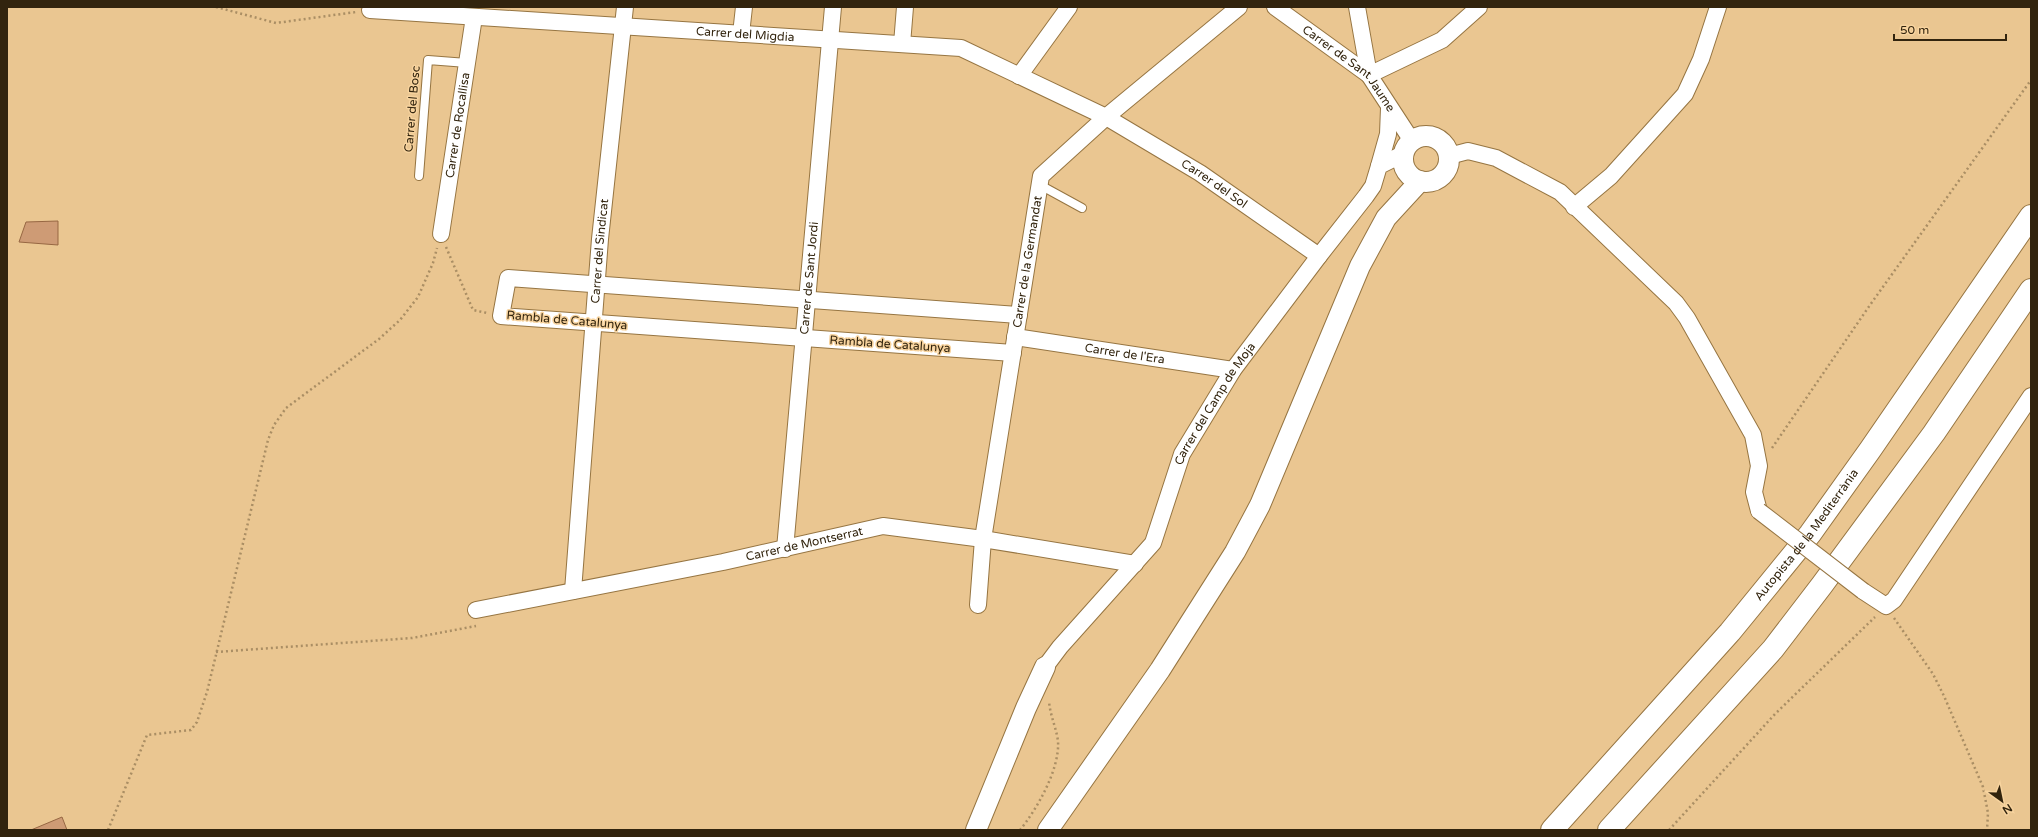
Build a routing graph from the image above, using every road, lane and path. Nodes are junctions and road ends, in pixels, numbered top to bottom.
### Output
1 (216, 7) edge
2 (625, 7) edge
3 (744, 7) edge
4 (832, 7) edge
5 (904, 7) edge
6 (1069, 7) edge
7 (1238, 7) edge
8 (1275, 7) edge
9 (1357, 7) edge
10 (1479, 7) edge
11 (1718, 7) edge
12 (370, 10) joint
13 (474, 17) junction
14 (623, 26) junction
15 (741, 34) junction
16 (830, 40) junction
17 (902, 44) junction
18 (467, 63) junction
19 (1369, 75) junction
20 (1019, 76) junction
21 (2031, 80) edge
22 (1389, 108) junction
23 (1106, 117) junction
24 (1408, 147) junction
25 (1449, 156) junction
26 (1379, 166) junction
27 (419, 176) dead end
28 (1420, 181) junction
29 (1040, 185) junction
30 (1574, 207) junction
31 (1082, 208) dead end
32 (2031, 216) edge
33 (441, 234) junction
34 (1319, 256) junction
35 (597, 285) junction
36 (2031, 290) edge
37 (807, 300) junction
38 (1019, 315) junction
39 (501, 316) junction
40 (594, 322) junction
41 (1016, 337) junction
42 (803, 338) junction
43 (1013, 353) junction
44 (1233, 370) junction
45 (2031, 396) edge
46 (1759, 466) junction
47 (983, 539) junction
48 (785, 548) junction
49 (1135, 564) junction
50 (573, 591) junction
51 (978, 605) dead end
52 (494, 606) junction
53 (1886, 606) junction
54 (476, 610) dead end
55 (216, 652) junction
56 (1045, 667) joint
57 (1048, 694) dead end
58 (108, 830) edge
59 (976, 830) edge
60 (1020, 830) edge
61 (1048, 830) edge
62 (1552, 830) edge
63 (1609, 830) edge
64 (1669, 830) edge
65 (1987, 830) edge

1 - 12 path
2 - 14 street, Carrer del Sindicat
3 - 15 street
4 - 16 street, Carrer de Sant Jordi
5 - 17 street
6 - 20 street
7 - 23 street, Carrer de la Germandat
8 - 19 street, Carrer de Sant Jaume
9 - 19 street
10 - 19 street
11 - 30 street
12 - 13 street, Carrer del Migdia
13 - 14 street, Carrer del Migdia
13 - 18 street, Carrer de Rocallisa
14 - 15 street, Carrer del Migdia
14 - 35 street, Carrer del Sindicat
15 - 16 street, Carrer del Migdia
16 - 17 street, Carrer del Migdia
16 - 37 street, Carrer de Sant Jordi
17 - 20 street, Carrer del Migdia
18 - 27 lane, Carrer del Bosc
18 - 33 street, Carrer de Rocallisa
19 - 22 street, Carrer de Sant Jaume
20 - 23 street, Carrer del Migdia
21 - 46 path
22 - 24 street, Carrer de Sant Jaume
22 - 26 street, Carrer del Camp de Moja
23 - 29 street, Carrer de la Germandat
23 - 34 street, Carrer del Sol
24 - 25 street
24 - 26 street
24 - 28 street
25 - 28 street
25 - 30 street
26 - 34 street, Carrer del Camp de Moja
28 - 61 street
29 - 31 lane
29 - 38 street, Carrer de la Germandat
30 - 46 street
32 - 62 highway, Autopista de la Mediterrània
33 - 39 path
33 - 55 path
34 - 44 street, Carrer del Camp de Moja
35 - 37 street, Rambla de Catalunya
35 - 39 street, Rambla de Catalunya
35 - 40 street, Carrer del Sindicat
36 - 63 highway
37 - 38 street, Rambla de Catalunya
37 - 42 street, Carrer de Sant Jordi
38 - 41 street, Carrer de la Germandat
39 - 40 street, Rambla de Catalunya
40 - 42 street, Rambla de Catalunya
40 - 50 street, Carrer del Sindicat
41 - 43 street, Carrer de la Germandat
41 - 44 street, Carrer de l'Era
42 - 43 street, Rambla de Catalunya
42 - 48 street, Carrer de Sant Jordi
43 - 47 street, Carrer de la Germandat
44 - 49 street, Carrer del Camp de Moja
45 - 53 street
46 - 53 street, bridge
47 - 48 street, Carrer de Montserrat
47 - 49 street, Carrer de Montserrat
47 - 51 street, Carrer de la Germandat
48 - 50 street, Carrer de Montserrat
49 - 56 street, Carrer del Camp de Moja
50 - 52 street, Carrer de Montserrat
52 - 54 street, Carrer de Montserrat
52 - 55 path
53 - 64 path
53 - 65 path
55 - 58 path
56 - 59 street
57 - 60 path

